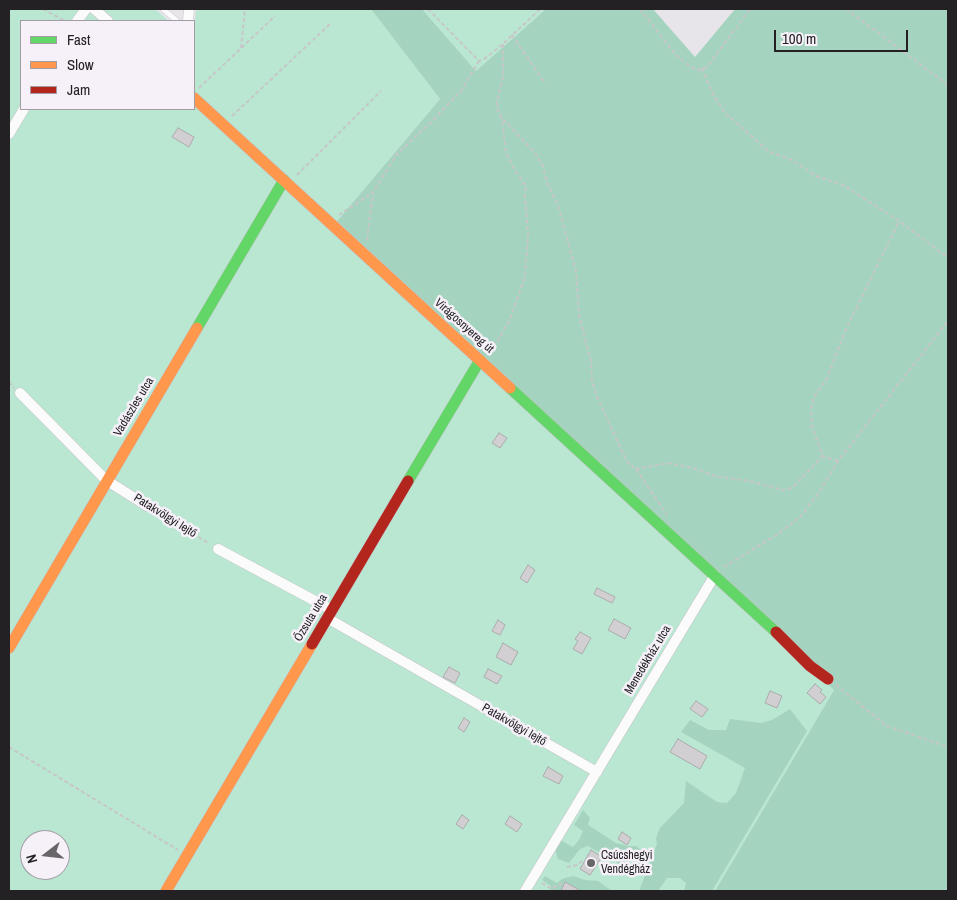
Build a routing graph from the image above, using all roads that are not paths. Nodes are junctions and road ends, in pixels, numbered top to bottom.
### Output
1 (86, 9) edge
2 (94, 9) edge
3 (163, 9) edge
4 (78, 20) edge
5 (107, 20) edge
6 (176, 20) edge
7 (195, 99) edge
8 (23, 110) edge
9 (9, 134) edge
10 (286, 182) junction
11 (480, 360) junction
12 (20, 393) dead end
13 (106, 480) junction
14 (148, 506) road end
15 (218, 549) road end
16 (715, 574) junction
17 (329, 614) junction
18 (9, 648) edge
19 (828, 679) road end
20 (597, 772) junction
21 (166, 891) edge
22 (525, 891) edge

1 - 4 street
2 - 5 street
3 - 6 lane
7 - 10 street, Virágosnyereg út
8 - 9 street
10 - 11 street, Virágosnyereg út
10 - 13 street, Vadászles utca
11 - 16 street, Virágosnyereg út
11 - 17 street, Őzsuta utca
12 - 13 street, Patakvölgyi lejtő
13 - 14 street, Patakvölgyi lejtő
13 - 18 street, Vadászles utca
15 - 17 street, Patakvölgyi lejtő
16 - 19 street
16 - 20 street, Menedékház utca
17 - 20 street, Patakvölgyi lejtő
17 - 21 street, Őzsuta utca
20 - 22 street, Menedékház utca

